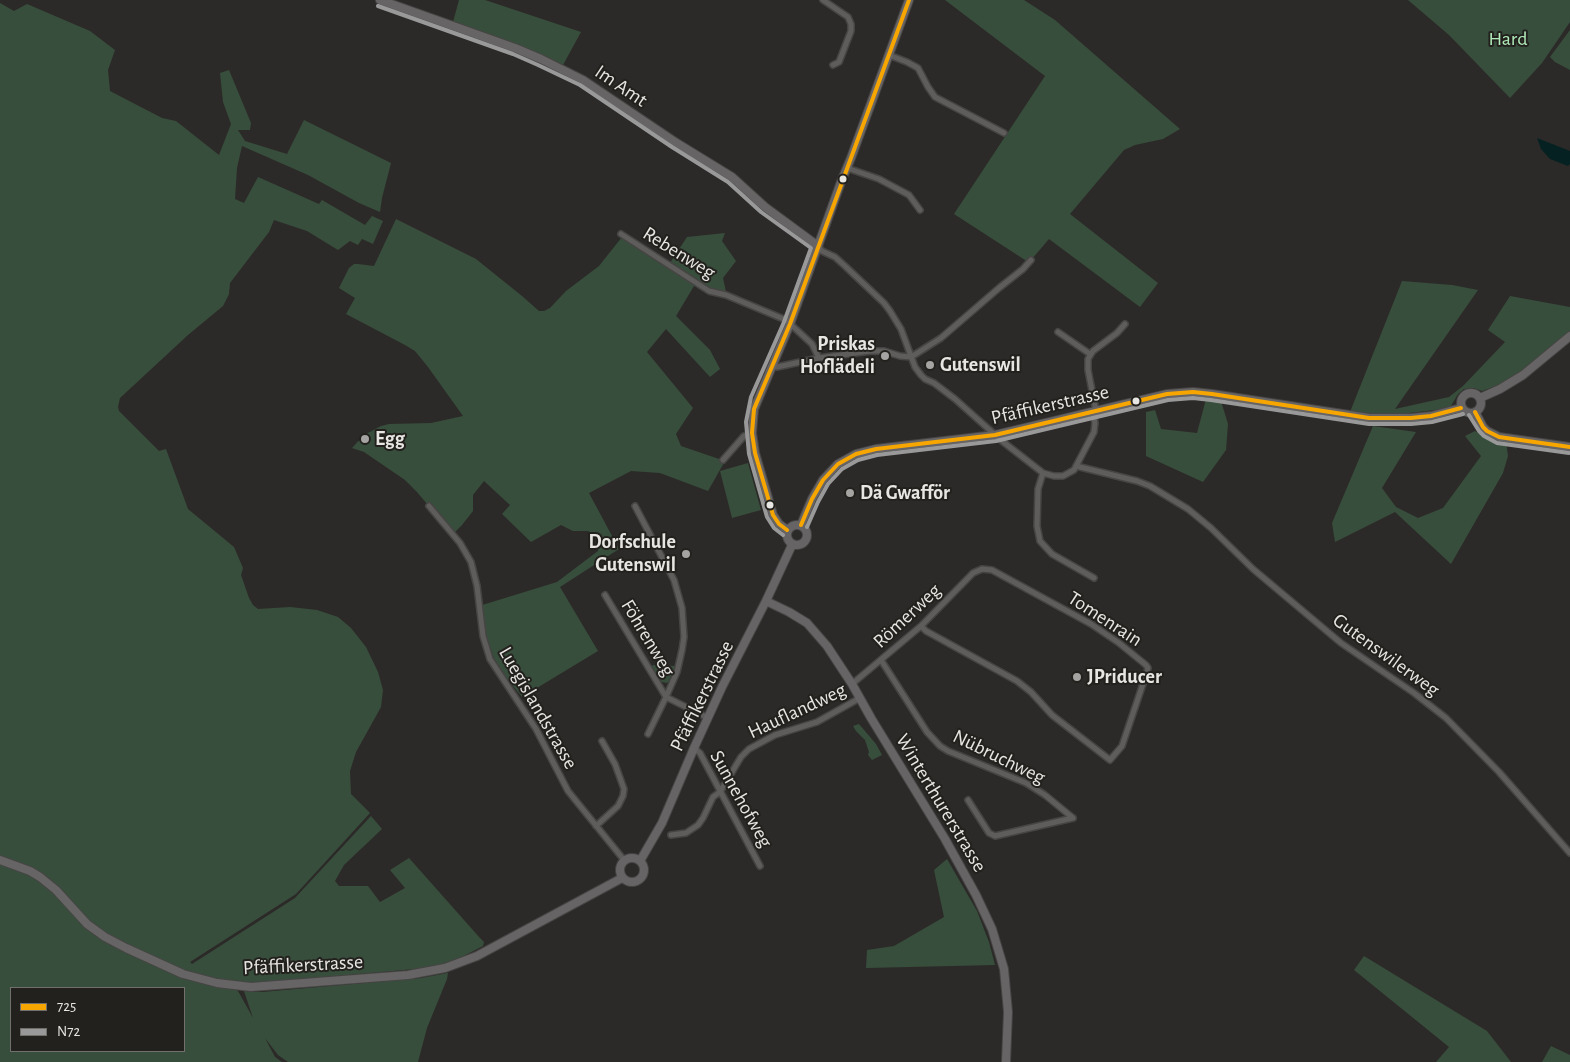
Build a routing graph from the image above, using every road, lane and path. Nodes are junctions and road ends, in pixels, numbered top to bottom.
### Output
1 (380, 0) edge
2 (822, 0) edge
3 (909, 0) edge
4 (889, 55) junction
5 (833, 65) dead end
6 (1004, 133) dead end
7 (846, 168) junction
8 (920, 210) dead end
9 (621, 234) dead end
10 (818, 246) junction
11 (1031, 260) dead end
12 (1125, 324) dead end
13 (792, 326) junction
14 (1058, 332) dead end
15 (1570, 336) edge
16 (1090, 354) junction
17 (911, 357) junction
18 (819, 358) junction
19 (772, 366) junction
20 (1480, 398) junction
21 (1461, 408) junction
22 (1094, 412) junction
23 (1475, 412) junction
24 (752, 433) junction
25 (995, 435) junction
26 (1570, 447) edge
27 (723, 460) dead end
28 (1076, 466) junction
29 (1044, 473) junction
30 (429, 506) dead end
31 (635, 506) dead end
32 (801, 526) junction
33 (787, 530) junction
34 (792, 544) junction
35 (980, 570) joint
36 (1094, 578) dead end
37 (605, 595) dead end
38 (766, 601) junction
39 (921, 626) junction
40 (881, 660) junction
41 (852, 684) junction
42 (666, 696) junction
43 (860, 698) junction
44 (708, 718) junction
45 (648, 734) dead end
46 (602, 741) dead end
47 (694, 748) junction
48 (720, 792) junction
49 (968, 800) dead end
50 (596, 826) junction
51 (671, 835) dead end
52 (1570, 854) edge
53 (0, 860) edge
54 (624, 860) junction
55 (640, 861) junction
56 (760, 866) dead end
57 (622, 878) junction
58 (1006, 1062) edge

1 - 10 main road, Im Amt
2 - 5 street
3 - 4 main road
4 - 6 street
4 - 7 main road
7 - 8 street
7 - 10 main road
9 - 13 street, Rebenweg
10 - 13 main road
10 - 17 street
11 - 17 street
12 - 16 street
13 - 18 street, Rebenweg
13 - 19 main road
14 - 16 street
15 - 20 main road
16 - 22 street
17 - 18 street
17 - 25 street
18 - 19 street
19 - 24 main road
20 - 21 main road
20 - 23 main road
21 - 22 main road, Pfäffikerstrasse
21 - 23 main road
22 - 25 main road, Pfäffikerstrasse
22 - 28 street
23 - 26 main road
24 - 27 street
24 - 33 main road
25 - 29 street
25 - 32 main road, Pfäffikerstrasse
28 - 29 street
28 - 52 street, Gutenswilerweg
29 - 36 street
30 - 50 street, Luegislandstrasse
31 - 42 street
32 - 33 main road
32 - 34 main road
33 - 34 main road
34 - 38 main road, Pfäffikerstrasse
35 - 39 street, Römerweg
35 - 39 street, Tomenrain
37 - 42 street, Föhrenweg
38 - 41 main road, Winterthurerstrasse
38 - 44 main road, Pfäffikerstrasse
39 - 40 street, Römerweg
40 - 41 street, Römerweg
40 - 49 street, Nübruchweg
41 - 43 main road, Winterthurerstrasse
42 - 44 street
42 - 45 street
43 - 48 street, Hauflandweg
43 - 58 main road, Winterthurerstrasse
44 - 47 main road, Pfäffikerstrasse
46 - 50 street
47 - 48 street, Sunnehofweg
47 - 55 main road, Pfäffikerstrasse
48 - 51 street, Hauflandweg
48 - 56 street, Sunnehofweg
50 - 54 street, Luegislandstrasse
53 - 57 main road, Pfäffikerstrasse
54 - 55 main road
54 - 57 main road
55 - 57 main road, Pfäffikerstrasse

